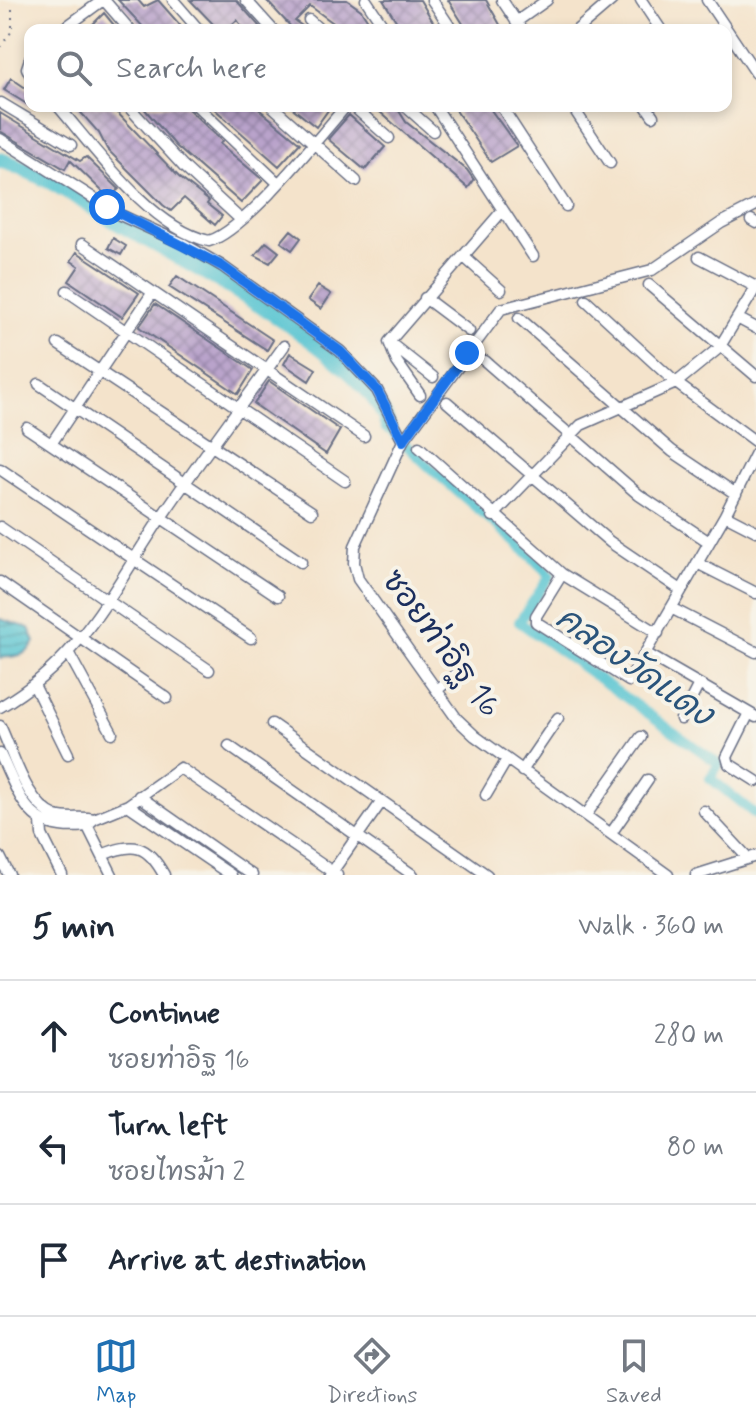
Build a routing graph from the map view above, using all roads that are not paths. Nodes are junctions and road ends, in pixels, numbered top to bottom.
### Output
1 (104, 0) edge
2 (173, 0) edge
3 (246, 0) edge
4 (366, 0) edge
5 (432, 0) edge
6 (502, 0) edge
7 (547, 0) edge
8 (612, 0) edge
9 (641, 0) edge
10 (707, 0) edge
11 (309, 20) dead end
12 (70, 24) edge
13 (125, 24) edge
14 (194, 24) edge
15 (268, 24) edge
16 (313, 24) edge
17 (382, 24) edge
18 (448, 24) edge
19 (518, 24) edge
20 (521, 24) edge
21 (594, 24) edge
22 (657, 24) edge
23 (723, 24) edge
24 (732, 37) edge
25 (756, 73) edge
26 (1, 103) edge
27 (63, 112) edge
28 (134, 112) edge
29 (203, 112) edge
30 (279, 112) edge
31 (341, 112) edge
32 (360, 112) edge
33 (412, 112) edge
34 (430, 112) edge
35 (438, 112) edge
36 (505, 112) edge
37 (576, 112) edge
38 (650, 112) edge
39 (653, 116) dead end
40 (69, 119) junction
41 (422, 121) junction
42 (433, 131) dead end
43 (57, 136) junction
44 (389, 138) dead end
45 (0, 139) edge
46 (313, 143) junction
47 (71, 145) dead end
48 (610, 163) dead end
49 (356, 181) dead end
50 (278, 183) junction
51 (756, 205) edge
52 (566, 206) dead end
53 (503, 210) junction
54 (240, 219) junction
55 (82, 244) dead end
56 (463, 256) junction
57 (533, 256) dead end
58 (699, 257) dead end
59 (649, 285) dead end
60 (501, 290) dead end
61 (67, 291) dead end
62 (153, 292) junction
63 (425, 298) junction
64 (586, 300) dead end
65 (519, 318) dead end
66 (739, 319) junction
67 (756, 328) edge
68 (127, 331) junction
69 (469, 331) dead end
70 (389, 342) junction
71 (58, 344) dead end
72 (284, 346) dead end
73 (719, 348) junction
74 (485, 361) dead end
75 (268, 368) junction
76 (100, 371) junction
77 (756, 376) edge
78 (433, 377) dead end
79 (676, 383) junction
80 (39, 384) dead end
81 (420, 395) dead end
82 (447, 402) dead end
83 (240, 408) junction
84 (621, 408) junction
85 (75, 409) junction
86 (27, 428) dead end
87 (569, 434) junction
88 (364, 436) dead end
89 (403, 441) junction
90 (756, 442) edge
91 (51, 444) junction
92 (212, 446) junction
93 (419, 447) dead end
94 (756, 453) edge
95 (753, 468) edge
96 (0, 469) edge
97 (531, 474) junction
98 (345, 481) dead end
99 (185, 484) junction
100 (736, 494) junction
101 (312, 512) dead end
102 (725, 515) junction
103 (493, 516) junction
104 (161, 518) junction
105 (0, 527) edge
106 (756, 531) edge
107 (709, 542) junction
108 (134, 559) junction
109 (301, 562) dead end
110 (697, 563) junction
111 (562, 574) junction
112 (0, 582) edge
113 (681, 590) junction
114 (756, 593) edge
115 (278, 596) dead end
116 (108, 600) junction
117 (671, 608) junction
118 (658, 633) junction
119 (251, 638) dead end
120 (80, 639) junction
121 (756, 652) edge
122 (69, 654) junction
123 (647, 654) junction
124 (456, 660) dead end
125 (209, 670) dead end
126 (698, 686) junction
127 (35, 687) junction
128 (437, 690) junction
129 (167, 698) dead end
130 (0, 707) edge
131 (753, 715) edge
132 (558, 718) dead end
133 (681, 719) dead end
134 (272, 724) dead end
135 (0, 726) edge
136 (112, 733) dead end
137 (641, 737) dead end
138 (229, 746) dead end
139 (0, 754) edge
140 (68, 754) dead end
141 (506, 761) junction
142 (522, 771) junction
143 (648, 780) dead end
144 (756, 781) edge
145 (486, 795) dead end
146 (139, 796) junction
147 (382, 801) junction
148 (128, 805) junction
149 (704, 811) dead end
150 (586, 815) junction
151 (88, 821) junction
152 (41, 822) junction
153 (612, 832) junction
154 (358, 836) junction
155 (199, 838) junction
156 (193, 848) junction
157 (102, 855) junction
158 (0, 857) edge
159 (752, 857) edge
160 (333, 874) edge
161 (9, 875) edge
162 (62, 875) edge
163 (112, 875) edge
164 (164, 875) edge
165 (231, 875) edge
166 (252, 875) edge
167 (413, 875) edge
168 (487, 875) edge
169 (668, 875) edge
170 (696, 875) edge

1 - 12 street
1 - 13 street
2 - 14 street
3 - 15 street
4 - 17 street
5 - 18 street
6 - 19 street
7 - 20 street
8 - 21 street
9 - 22 street
10 - 23 street
11 - 16 street
24 - 25 street
26 - 43 street
27 - 40 street
28 - 54 street
29 - 50 street
30 - 46 street
31 - 46 street
32 - 44 street
33 - 41 street
34 - 41 street
35 - 53 street
36 - 52 street
37 - 48 street
38 - 39 street
40 - 43 street
40 - 54 street
41 - 42 street
43 - 47 street
45 - 89 street
46 - 49 street
46 - 50 street
50 - 54 street
51 - 89 street
53 - 56 street
53 - 57 street
55 - 62 street
56 - 60 street
56 - 63 street
58 - 66 street
59 - 73 street
61 - 68 street
62 - 68 street
62 - 75 street
63 - 69 street
63 - 70 street
64 - 79 street
65 - 84 street
66 - 67 street
66 - 73 street
68 - 76 street
68 - 83 street
70 - 78 street
70 - 81 street
71 - 76 street
72 - 75 street
73 - 77 street
73 - 79 street
74 - 87 street
75 - 83 street
75 - 88 street
76 - 85 street
76 - 92 street
79 - 84 street
79 - 90 street
80 - 85 street
82 - 97 street
83 - 92 street
83 - 98 street
84 - 87 street
84 - 100 street
85 - 91 street
85 - 99 street
86 - 91 street
87 - 97 street
87 - 107 street
89 - 128 street, ซอยท่าอิฐ 16
91 - 104 street
92 - 99 street
92 - 101 street
93 - 103 street
94 - 95 street
95 - 100 street
96 - 108 street
97 - 103 street
97 - 113 street
99 - 104 street
99 - 109 street
100 - 102 street
102 - 106 street
102 - 107 street
103 - 111 street
104 - 108 street
104 - 115 street
105 - 116 street
107 - 110 street
108 - 116 street
108 - 119 street
110 - 113 street
110 - 114 street
111 - 118 street
111 - 123 street
112 - 120 street
113 - 117 street
116 - 120 street
116 - 125 street
117 - 118 street
117 - 121 street
118 - 123 street
120 - 122 street
120 - 129 street
122 - 127 street
122 - 136 street
123 - 126 street
124 - 128 street
126 - 131 street
126 - 133 street
127 - 130 street
127 - 140 street
128 - 141 street, ซอยท่าอิฐ 16
131 - 144 street
132 - 142 street
134 - 147 street
135 - 151 street
137 - 150 street
138 - 154 street
139 - 152 street
141 - 142 street, ซอยท่าอิฐ 16
141 - 145 street
142 - 150 street, ซอยท่าอิฐ 16
143 - 153 street
146 - 148 street
146 - 155 street
146 - 160 street
147 - 154 street
147 - 168 street
148 - 151 street
148 - 156 street
149 - 159 street
150 - 153 street, ซอยท่าอิฐ 16
151 - 152 street
151 - 157 street
152 - 162 street
153 - 169 street, ซอยท่าอิฐ 16
154 - 160 street
154 - 167 street
155 - 156 street
155 - 166 street
156 - 165 street
157 - 163 street
157 - 164 street
158 - 161 street
159 - 170 street

